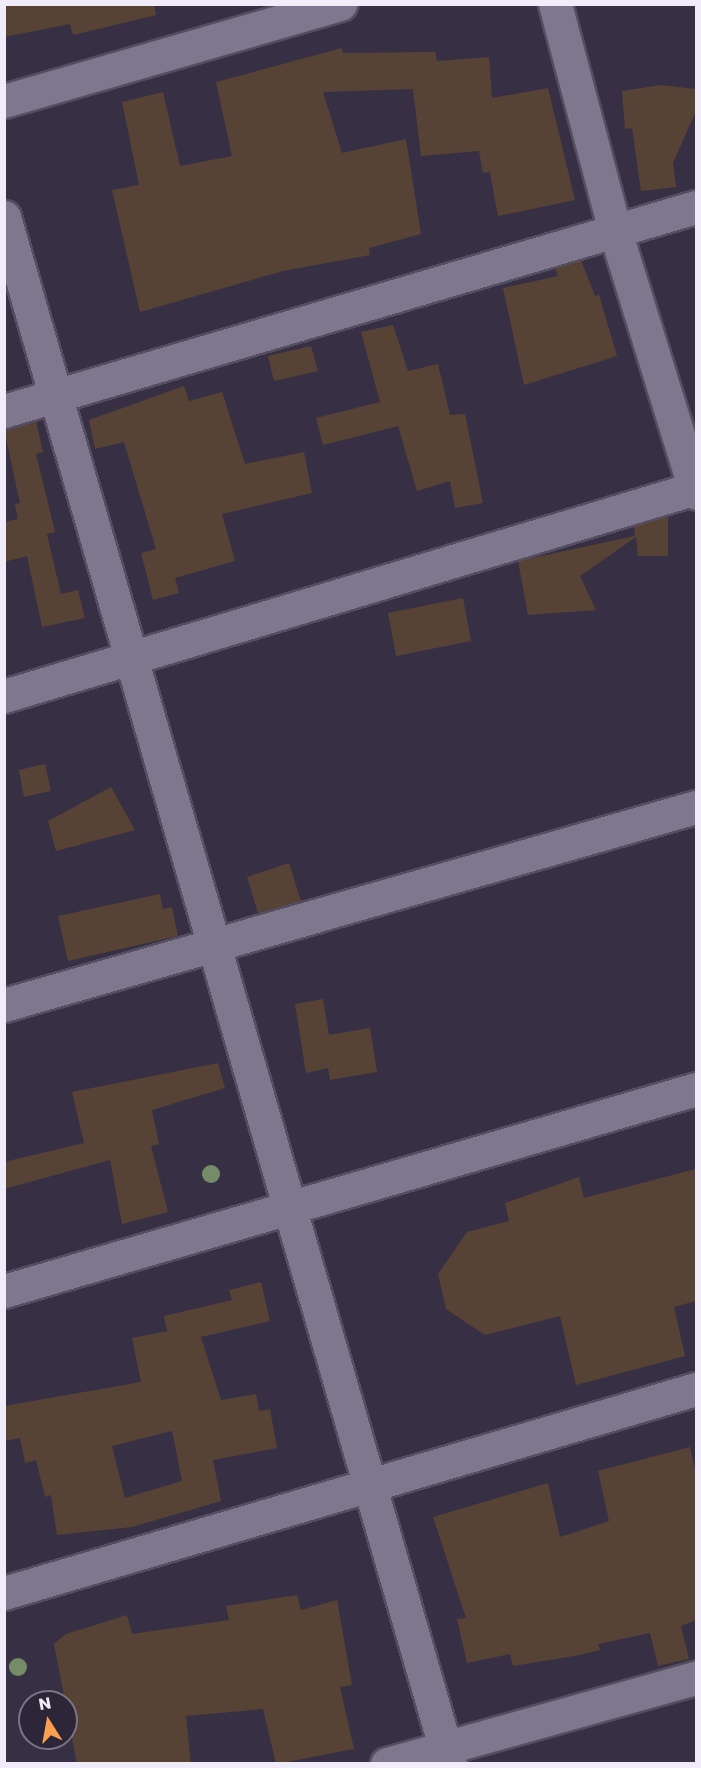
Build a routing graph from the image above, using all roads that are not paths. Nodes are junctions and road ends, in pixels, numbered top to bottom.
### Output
1 (340, 4) edge
2 (555, 4) edge
3 (4, 101) edge
4 (696, 207) edge
5 (4, 217) edge
6 (615, 231) junction
7 (57, 395) junction
8 (4, 411) edge
9 (696, 490) edge
10 (131, 658) junction
11 (4, 696) edge
12 (696, 807) edge
13 (214, 945) junction
14 (4, 1005) edge
15 (696, 1089) edge
16 (290, 1208) junction
17 (4, 1291) edge
18 (696, 1389) edge
19 (370, 1486) junction
20 (4, 1593) edge
21 (696, 1678) edge
22 (448, 1756) edge
23 (387, 1764) edge

1 - 3 street
2 - 6 street
4 - 6 street
5 - 7 street
6 - 7 street
6 - 9 street
7 - 8 street
7 - 10 street
9 - 10 street
10 - 11 street
10 - 13 street
12 - 13 street
13 - 14 street
13 - 16 street
15 - 16 street
16 - 17 street
16 - 19 street
18 - 19 street
19 - 20 street
19 - 22 street
21 - 22 street
22 - 23 street

